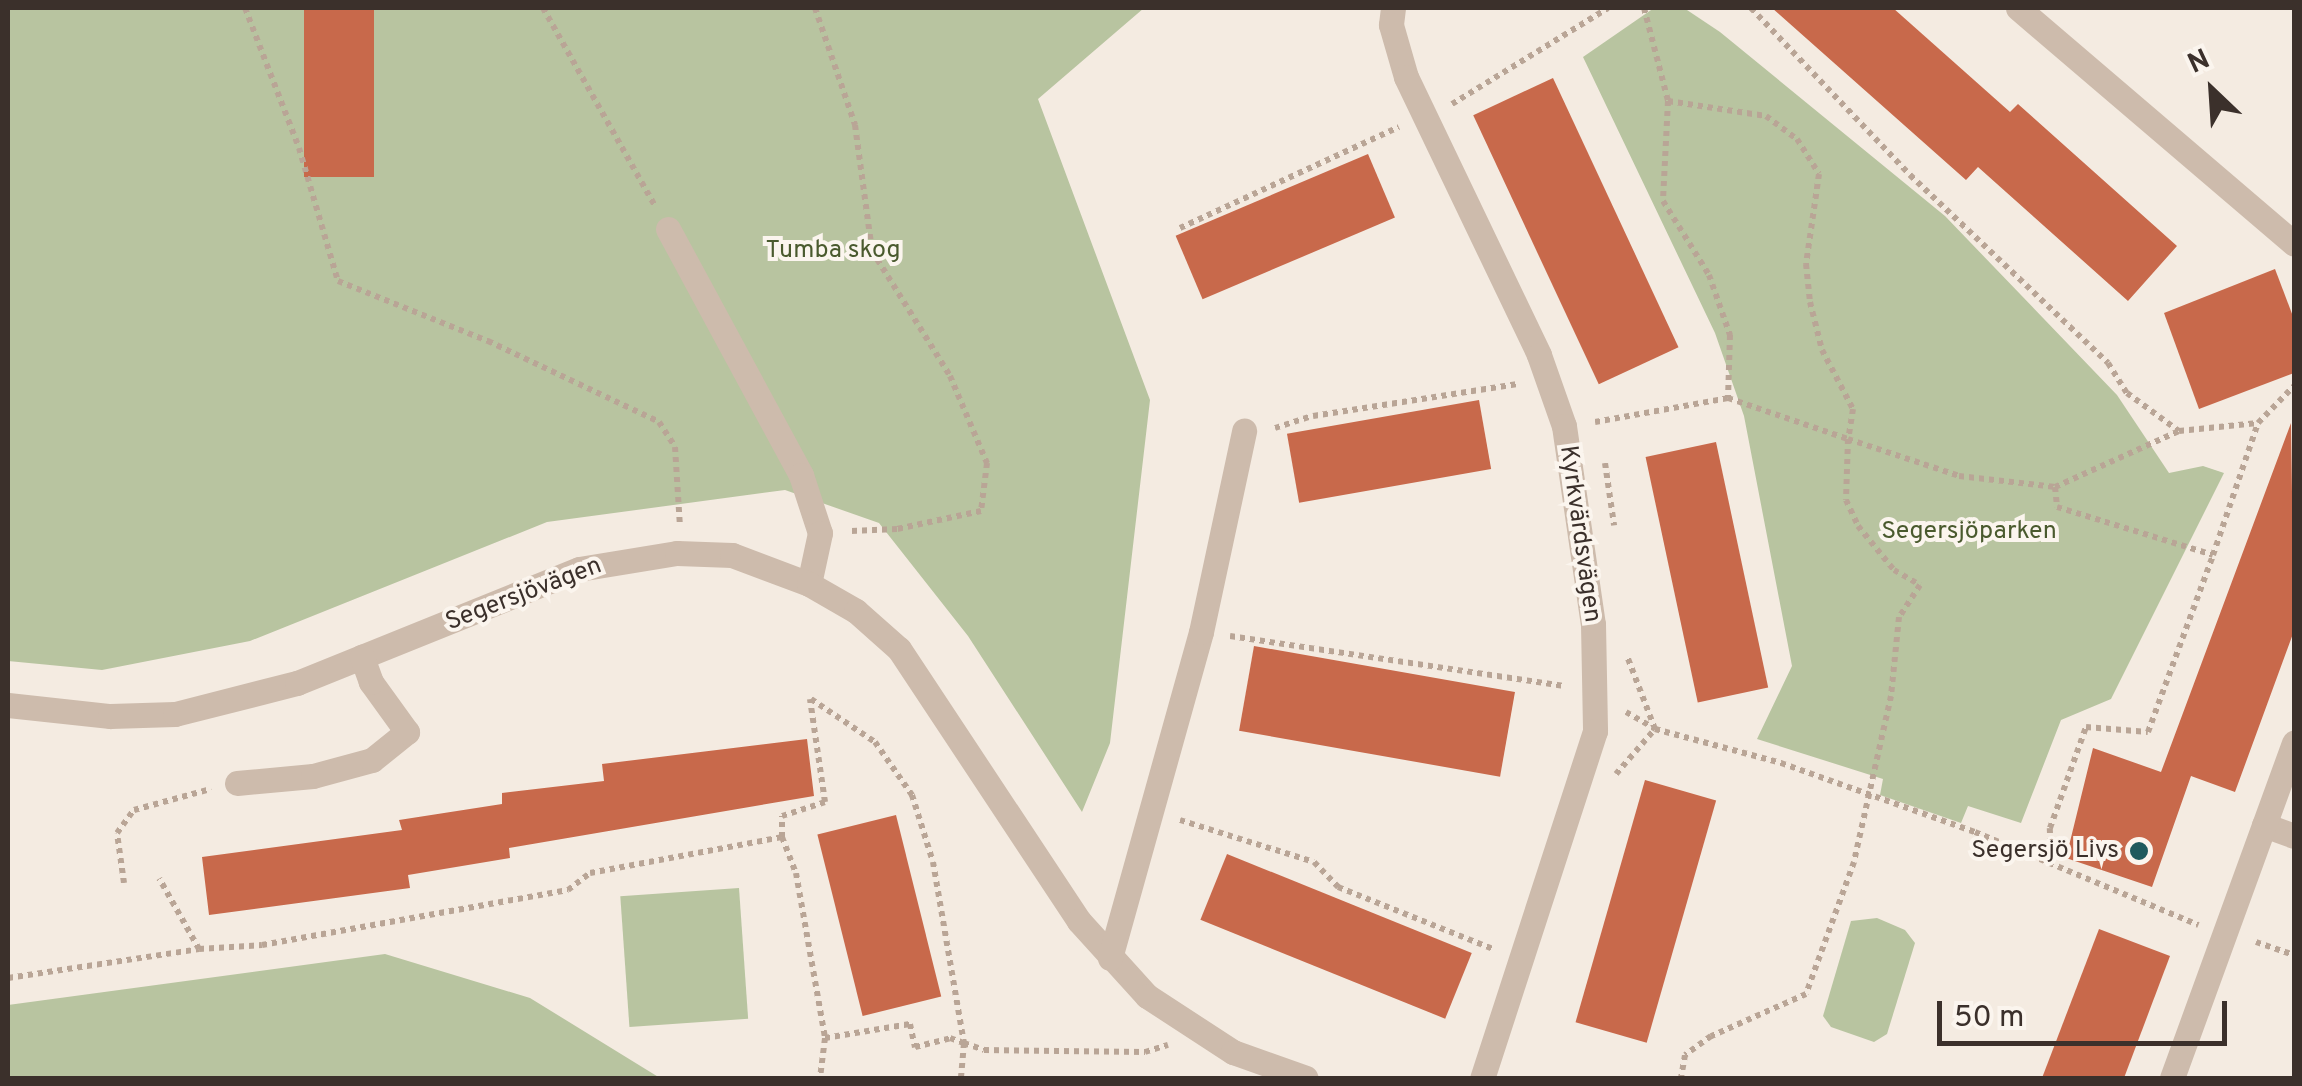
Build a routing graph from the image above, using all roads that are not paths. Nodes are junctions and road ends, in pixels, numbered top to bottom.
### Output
1 (1393, 8) edge
2 (2018, 8) edge
3 (668, 229) road end
4 (2294, 244) edge
5 (1244, 431) road end
6 (809, 584) junction
7 (362, 658) junction
8 (8, 705) edge
9 (2294, 743) edge
10 (237, 783) road end
11 (2264, 825) junction
12 (2294, 836) edge
13 (1110, 958) junction
14 (1306, 1078) edge
15 (1482, 1078) edge
16 (2172, 1078) edge

1 - 15 street, Kyrkvärdsvägen
2 - 4 street
3 - 6 street
5 - 13 street
6 - 7 street, Segersjövägen
6 - 13 street, Segersjövägen
7 - 8 street, Segersjövägen
7 - 10 street
9 - 11 street
11 - 12 street
11 - 16 street
13 - 14 street, Segersjövägen

